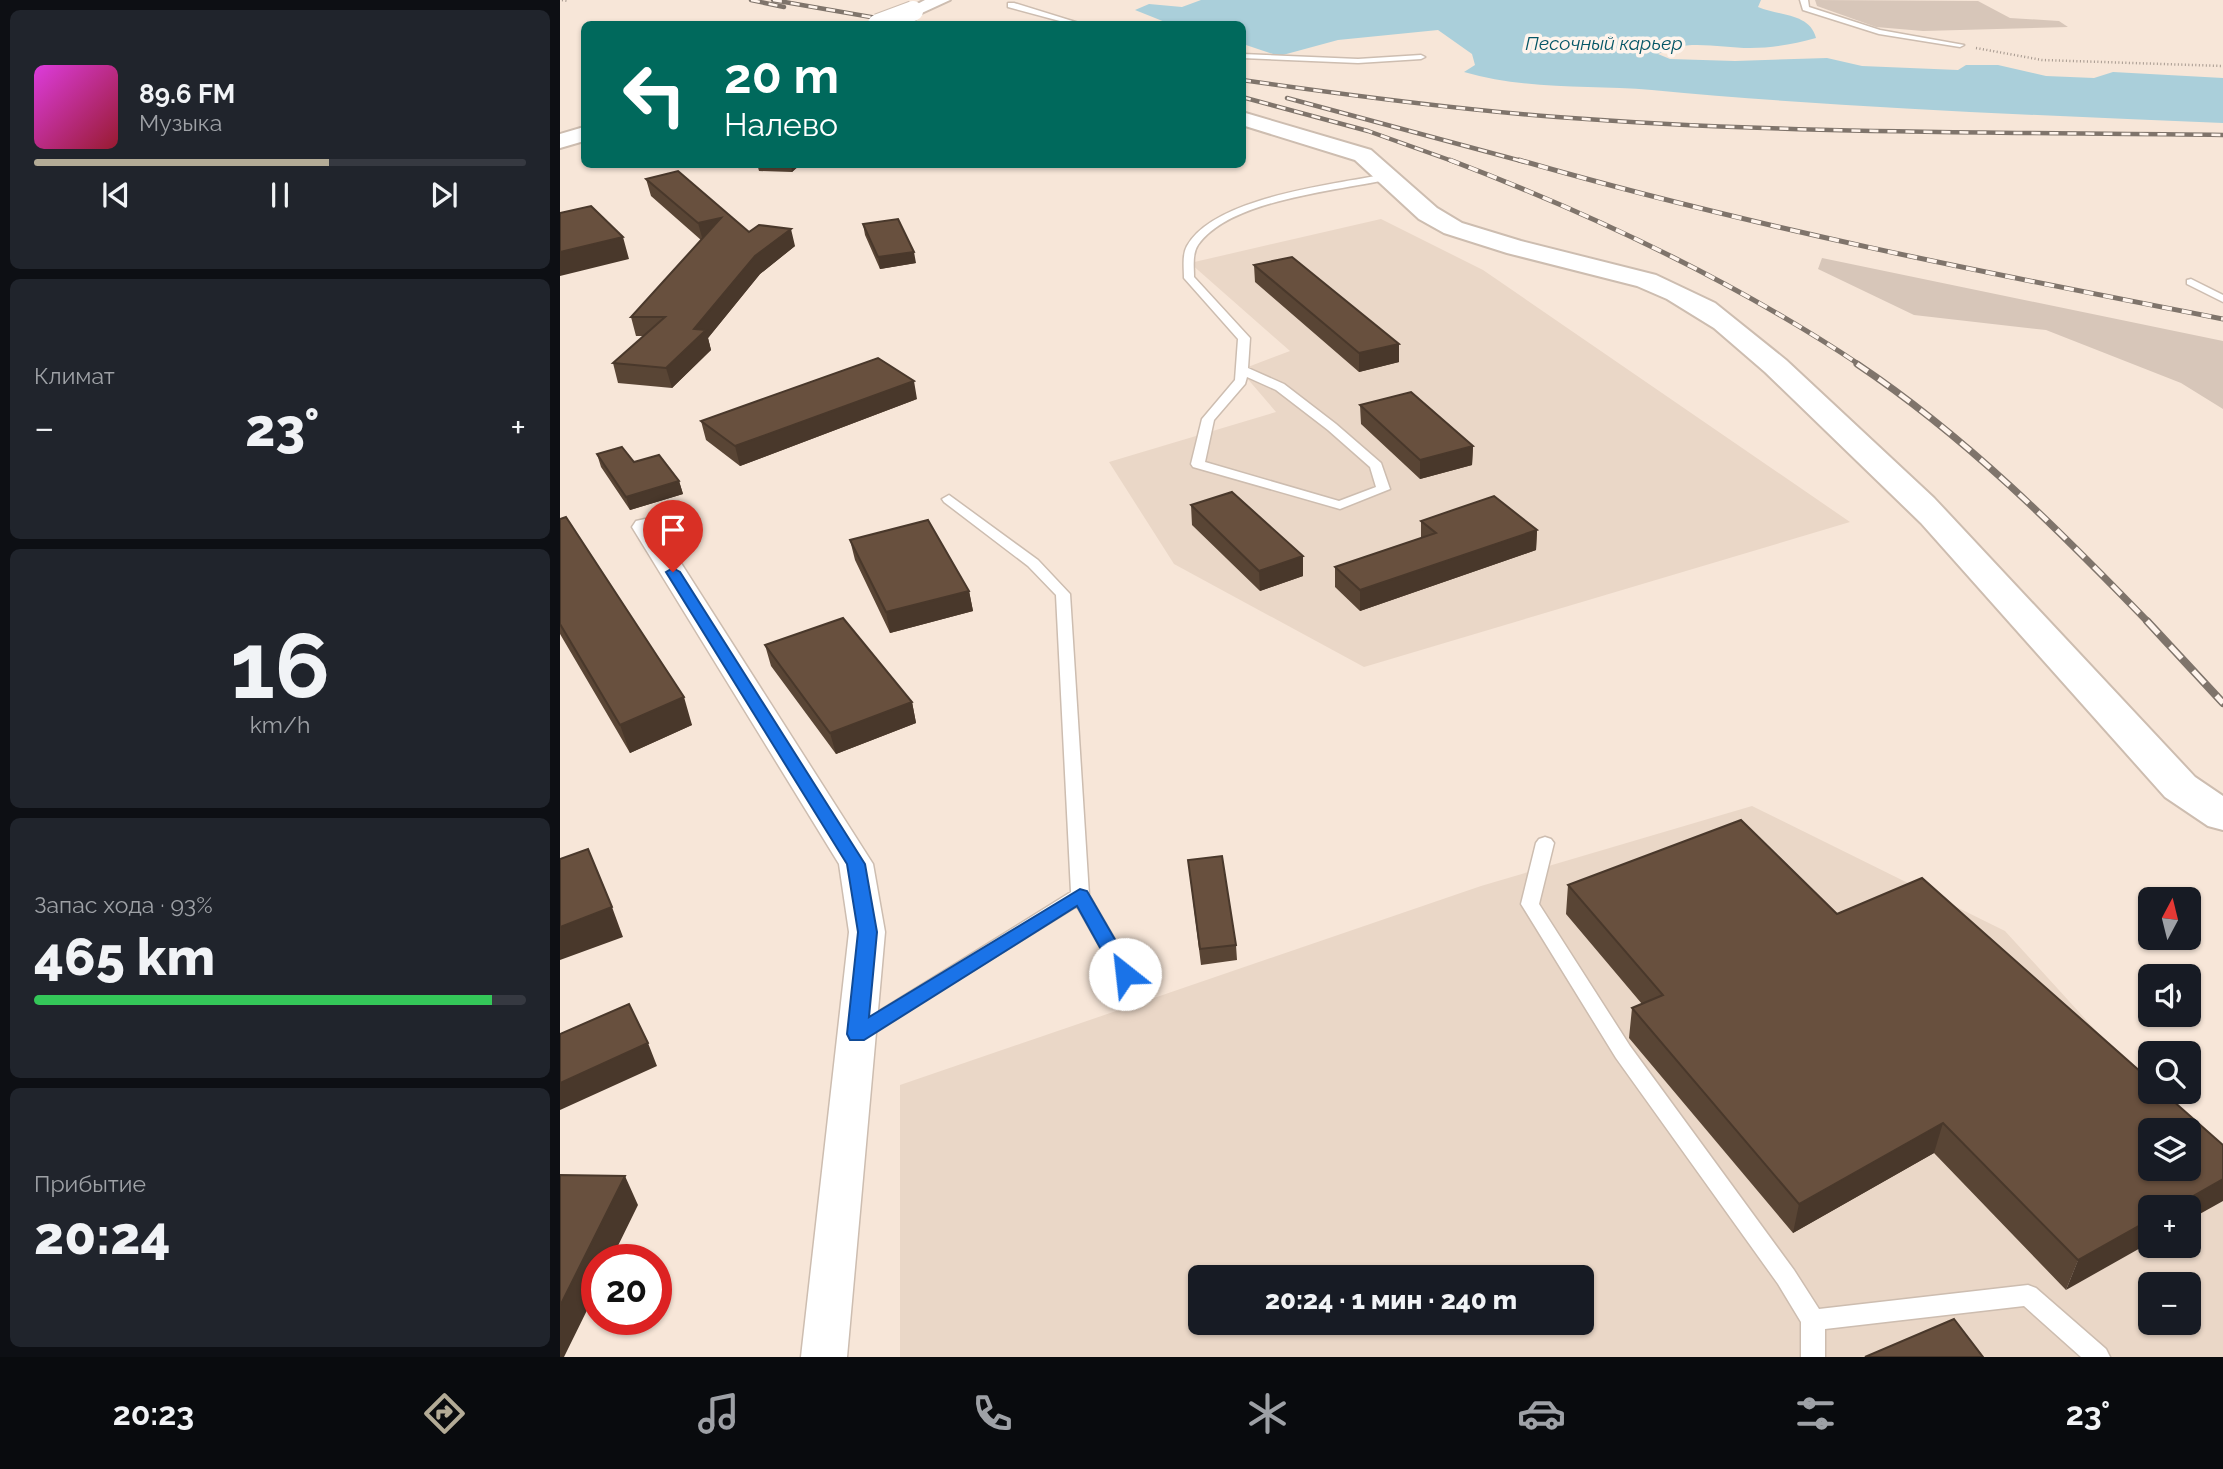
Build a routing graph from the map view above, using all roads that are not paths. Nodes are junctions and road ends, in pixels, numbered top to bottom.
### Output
1 (941, 0) edge
2 (1804, 0) edge
3 (1011, 6) edge
4 (886, 21) edge
5 (1067, 21) edge
6 (1960, 46) road end
7 (1246, 57) edge
8 (1421, 57) dead end
9 (1246, 119) edge
10 (581, 135) edge
11 (560, 141) edge
12 (581, 158) edge
13 (560, 163) edge
14 (1387, 177) junction
15 (2191, 282) dead end
16 (2223, 299) edge
17 (1242, 370) junction
18 (949, 499) dead end
19 (645, 527) dead end
20 (2223, 816) edge
21 (1545, 843) dead end
22 (1080, 895) junction
23 (1125, 974) dead end
24 (857, 1034) junction
25 (1813, 1320) junction
26 (824, 1357) edge
27 (1813, 1357) edge
28 (2098, 1357) edge

1 - 4 street, bridge
2 - 6 lane
3 - 5 lane
7 - 8 lane
9 - 14 street
10 - 11 street
12 - 13 street
14 - 17 lane
14 - 20 street
15 - 16 lane
17 - 17 lane
18 - 22 lane
19 - 24 street
21 - 25 lane
22 - 23 lane
22 - 24 lane
24 - 26 street
25 - 27 lane
25 - 28 lane

